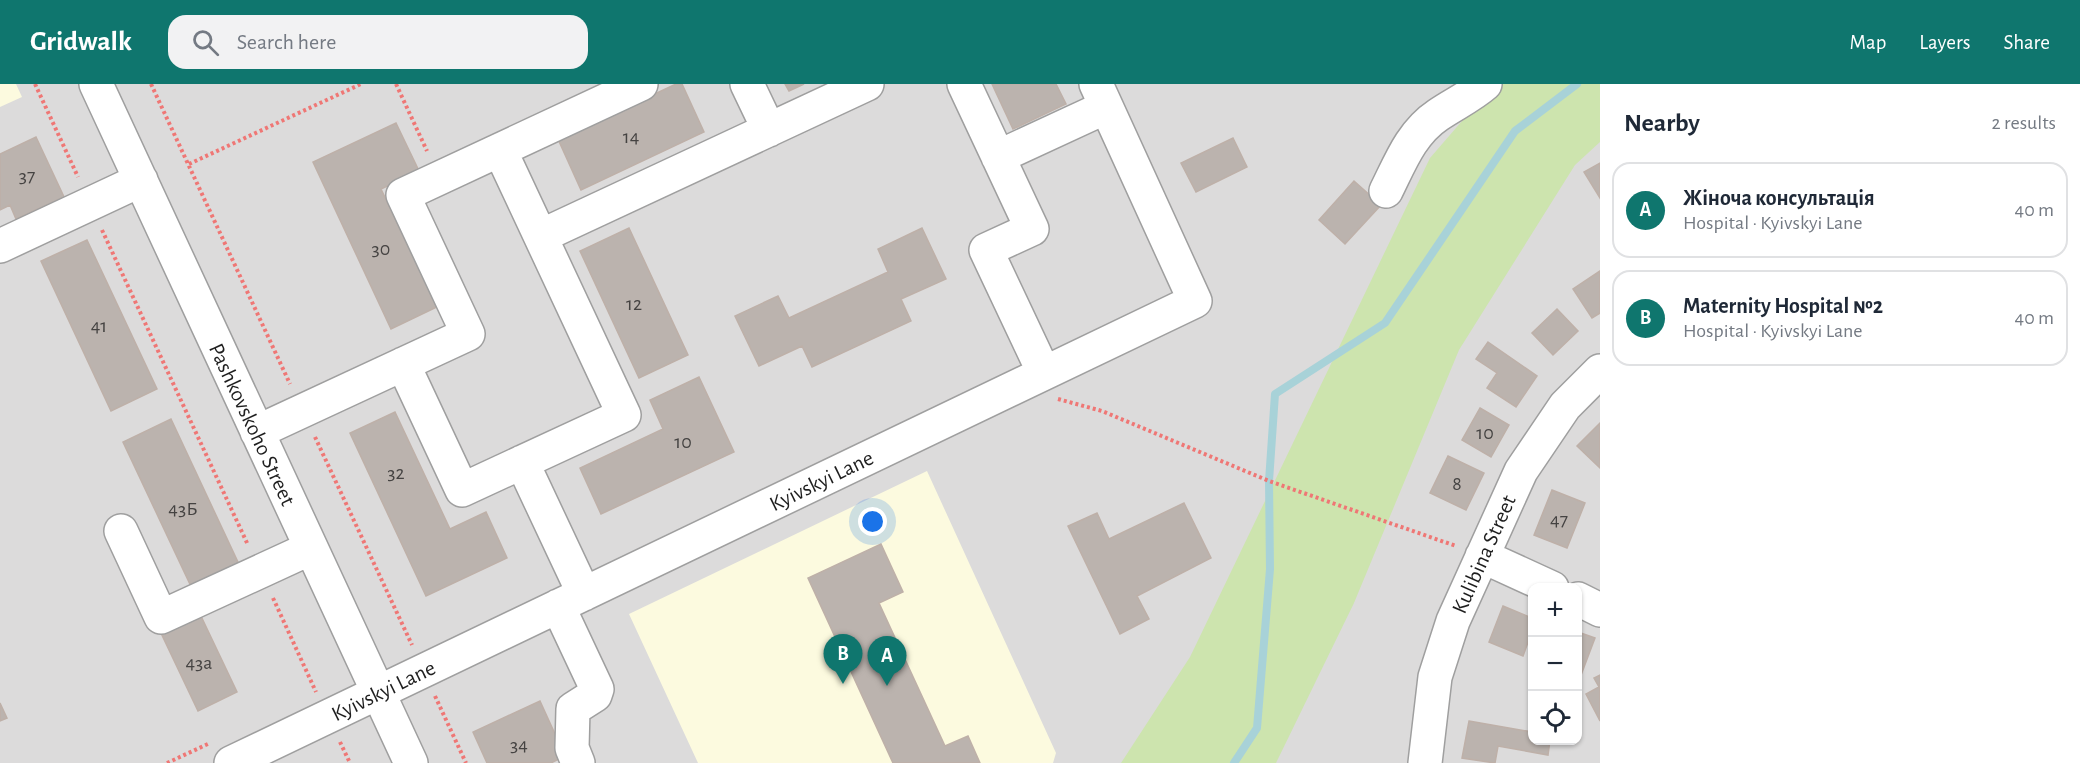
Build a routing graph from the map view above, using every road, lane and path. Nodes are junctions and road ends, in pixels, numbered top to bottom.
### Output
1 (35, 84) edge
2 (96, 84) edge
3 (361, 84) edge
4 (396, 84) edge
5 (641, 84) edge
6 (747, 84) edge
7 (867, 84) edge
8 (964, 84) edge
9 (1485, 84) edge
10 (1101, 95) edge
11 (769, 130) junction
12 (500, 150) junction
13 (998, 157) junction
14 (189, 164) dead end
15 (439, 178) junction
16 (141, 180) junction
17 (1386, 191) dead end
18 (90, 204) junction
19 (541, 236) junction
20 (0, 246) edge
21 (403, 364) junction
22 (1600, 371) edge
23 (1050, 386) junction
24 (257, 432) junction
25 (522, 462) junction
26 (121, 531) dead end
27 (311, 548) junction
28 (1482, 556) junction
29 (261, 571) junction
30 (1541, 583) edge
31 (571, 600) junction
32 (1582, 601) edge
33 (1600, 610) edge
34 (378, 693) junction
35 (328, 716) junction
36 (231, 763) edge
37 (350, 763) edge
38 (411, 763) edge
39 (578, 763) edge
40 (1425, 763) edge

1 - 18 path
2 - 16 street, Pashkovskoho Street
3 - 14 path
4 - 15 path
5 - 12 street
6 - 11 street
7 - 11 street
8 - 13 street
9 - 17 street
10 - 13 street
10 - 23 street, Kyivskyi Lane
11 - 19 street
12 - 15 street
12 - 19 street
13 - 23 street
15 - 21 street
16 - 18 street
16 - 24 street, Pashkovskoho Street
18 - 20 street
18 - 29 path
19 - 25 street
21 - 24 street
21 - 25 street
22 - 28 street, Kulibina Street
23 - 28 path
23 - 31 street, Kyivskyi Lane
24 - 27 street, Pashkovskoho Street
25 - 31 street
26 - 29 street
27 - 29 street
27 - 34 street, Pashkovskoho Street
28 - 30 street
28 - 40 street, Kulibina Street
29 - 35 path
31 - 34 street, Kyivskyi Lane
31 - 39 street
32 - 33 street
34 - 35 street, Kyivskyi Lane
34 - 38 street, Pashkovskoho Street
35 - 36 street, Kyivskyi Lane
35 - 37 path

